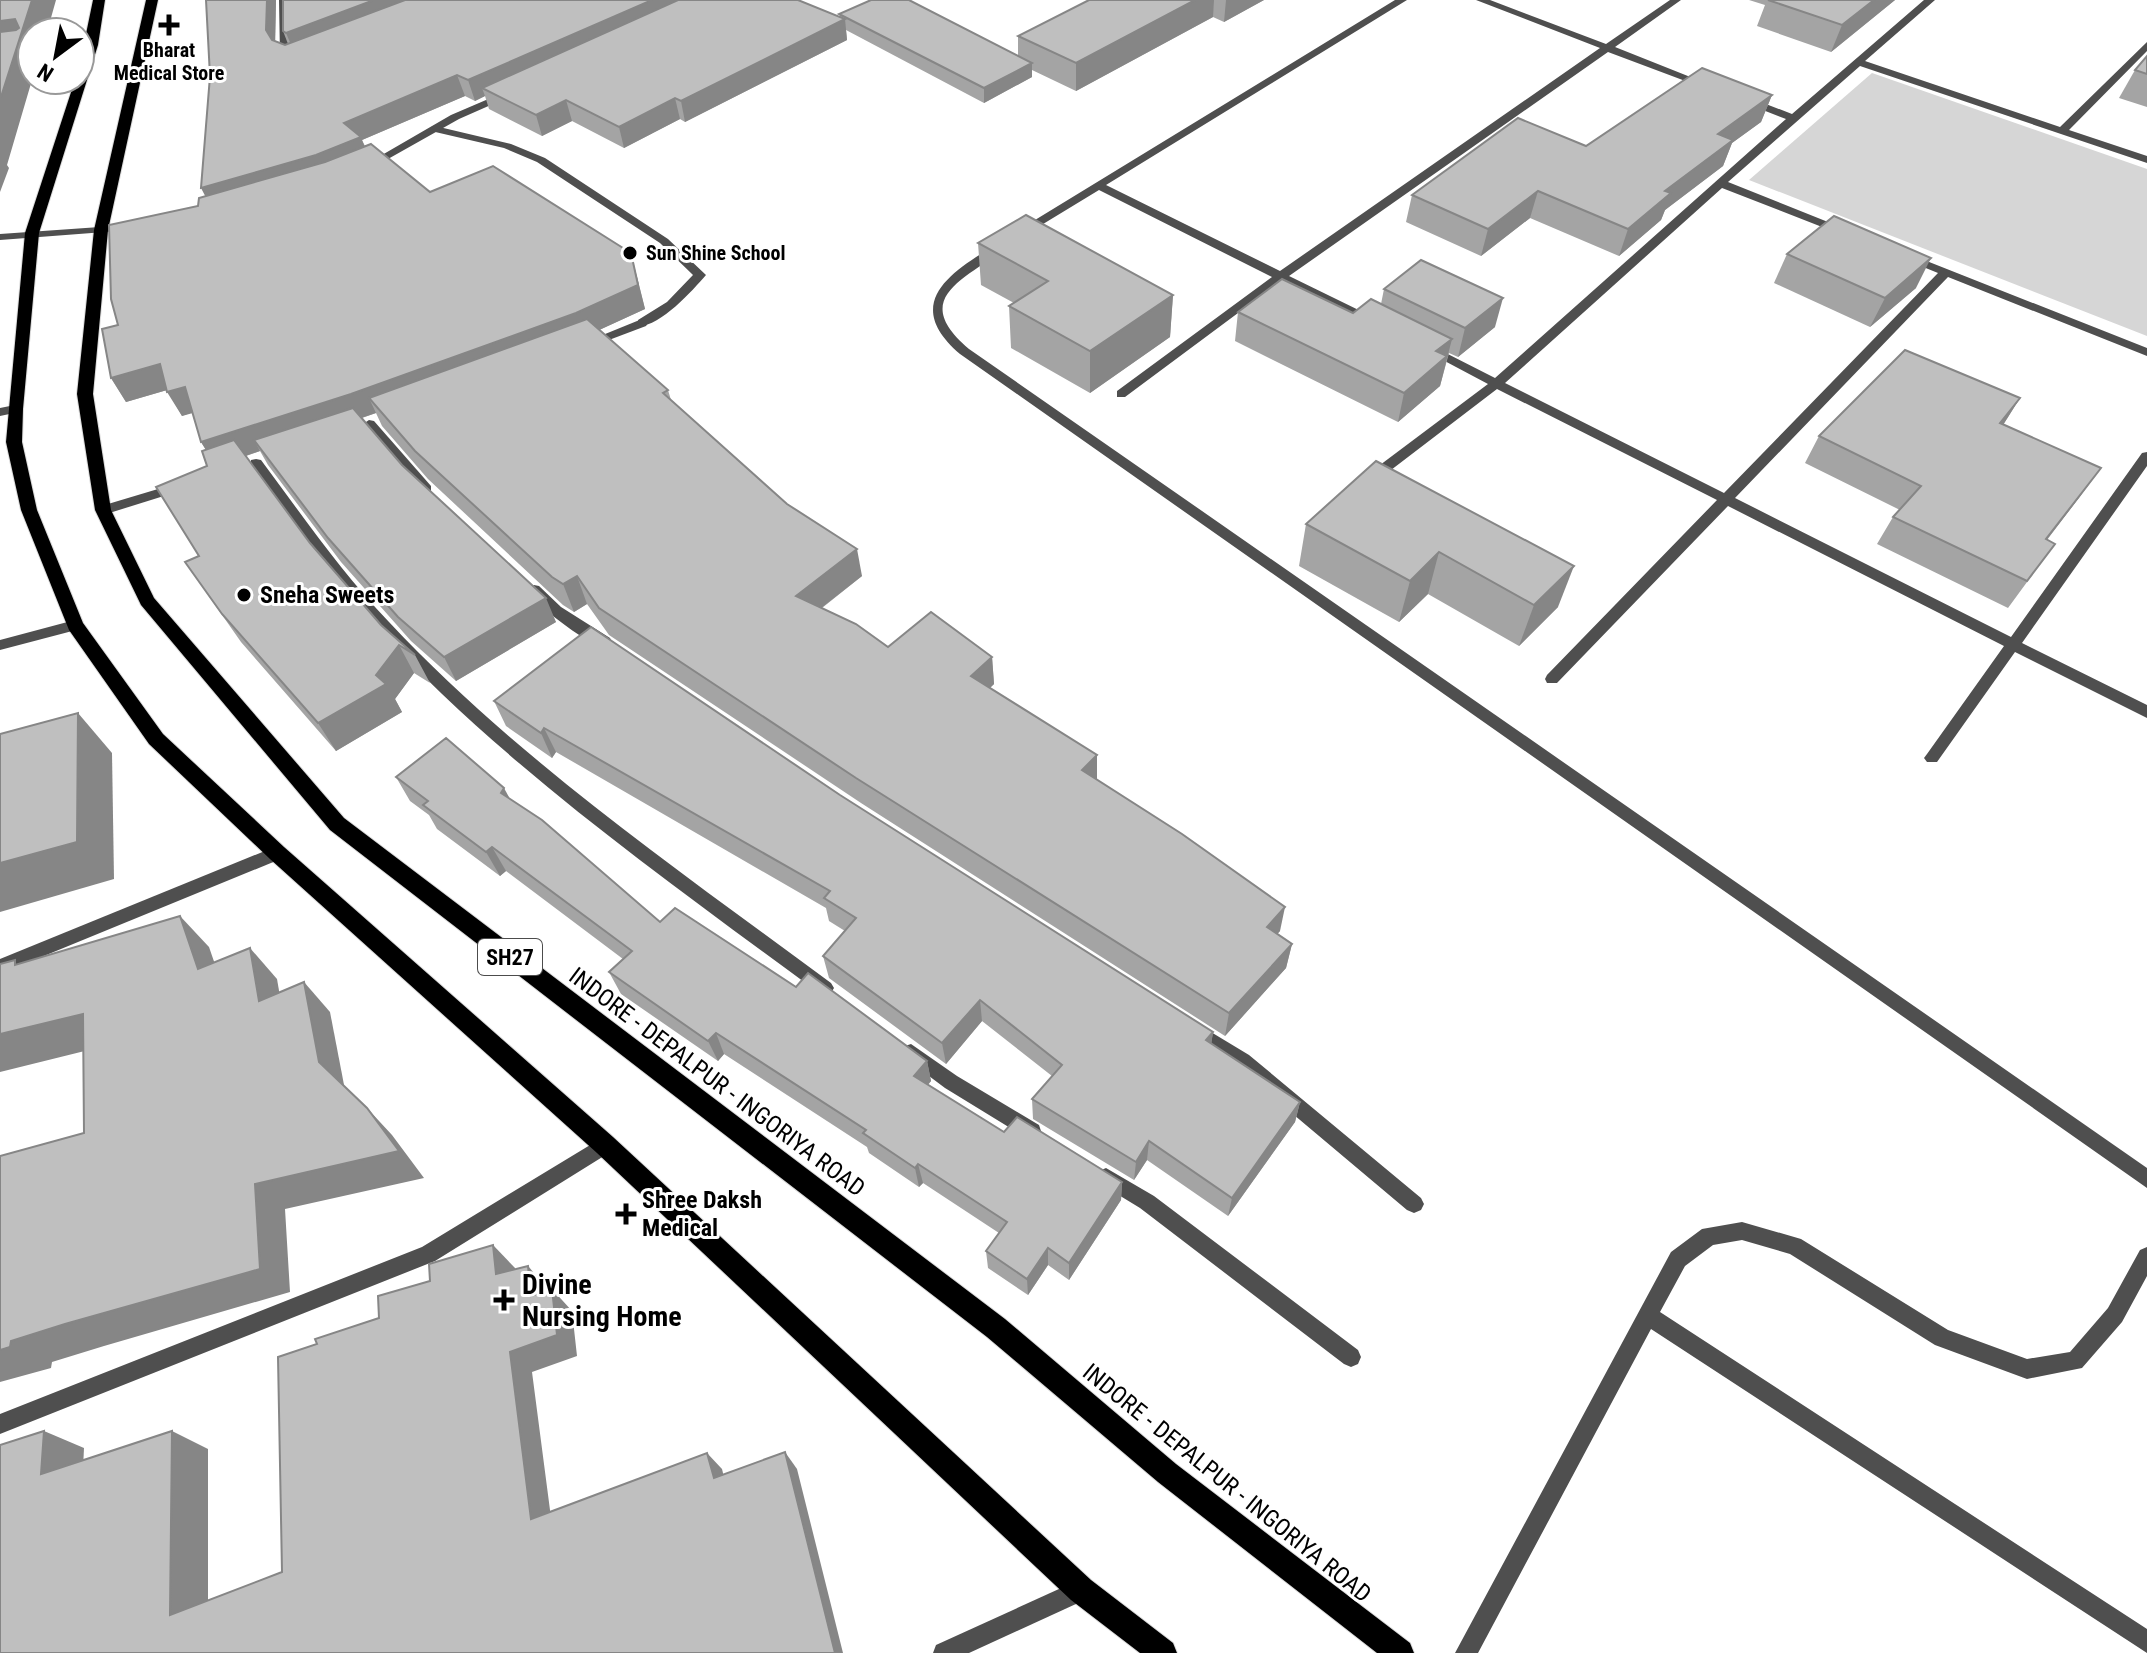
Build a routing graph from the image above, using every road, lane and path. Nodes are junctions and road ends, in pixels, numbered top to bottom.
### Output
1 (152, 0) edge
2 (284, 0) edge
3 (1402, 0) edge
4 (1481, 0) edge
5 (1676, 0) edge
6 (1930, 0) edge
7 (2147, 45) edge
8 (1609, 48) junction
9 (309, 57) edge
10 (1858, 62) junction
11 (517, 89) edge
12 (1722, 91) edge
13 (72, 96) edge
14 (1736, 96) edge
15 (1793, 118) junction
16 (435, 129) junction
17 (2062, 131) junction
18 (2147, 160) edge
19 (355, 171) edge
20 (1720, 183) junction
21 (1099, 186) junction
22 (129, 228) edge
23 (101, 230) junction
24 (32, 233) junction
25 (0, 237) edge
26 (1862, 239) edge
27 (1904, 255) edge
28 (1946, 272) junction
29 (1282, 275) junction
30 (1382, 326) edge
31 (1410, 340) edge
32 (570, 349) edge
33 (2147, 352) edge
34 (1496, 384) junction
35 (1121, 394) dead end
36 (7, 410) edge
37 (369, 424) edge
38 (2147, 456) edge
39 (256, 463) edge
40 (195, 482) edge
41 (1364, 484) edge
42 (1728, 500) junction
43 (441, 503) edge
44 (103, 510) junction
45 (524, 581) edge
46 (75, 625) junction
47 (0, 645) edge
48 (2014, 645) junction
49 (622, 654) edge
50 (1552, 679) dead end
51 (2147, 712) edge
52 (1932, 758) dead end
53 (277, 853) junction
54 (0, 967) edge
55 (836, 997) edge
56 (1179, 1020) edge
57 (900, 1044) edge
58 (1042, 1138) edge
59 (605, 1145) junction
60 (1095, 1170) edge
61 (2147, 1179) edge
62 (1414, 1204) dead end
63 (2147, 1257) edge
64 (1648, 1315) junction
65 (1351, 1357) dead end
66 (0, 1424) edge
67 (1081, 1590) junction
68 (2147, 1642) edge
69 (944, 1653) edge
70 (1163, 1653) edge
71 (1400, 1653) edge
72 (1466, 1653) edge

1 - 23 main road, INDORE - DEPALPUR - INGORIYA ROAD / SH27
2 - 9 street
3 - 21 street
4 - 8 street
5 - 8 street
6 - 10 street
7 - 17 street
8 - 12 street
8 - 29 street
10 - 15 street
10 - 17 street
11 - 16 street
13 - 24 main road
14 - 15 street
15 - 20 street
16 - 19 street
16 - 32 street
17 - 18 street
20 - 26 street
20 - 34 street
21 - 29 street
21 - 61 street
22 - 23 street
23 - 24 street
23 - 44 main road, INDORE - DEPALPUR - INGORIYA ROAD / SH27
24 - 25 street
24 - 36 main road
27 - 28 street
28 - 33 street
28 - 42 street
29 - 30 street
29 - 35 street
31 - 34 street
34 - 41 street
34 - 42 street
36 - 46 main road
37 - 43 street
38 - 48 street
39 - 55 street
40 - 44 street
42 - 48 street
42 - 50 street
44 - 71 main road, INDORE - DEPALPUR - INGORIYA ROAD / SH27
45 - 49 street
46 - 47 street
46 - 53 main road
48 - 51 street
48 - 52 street
53 - 54 street
53 - 59 main road
56 - 62 street
57 - 58 street
59 - 66 street
59 - 67 main road
60 - 65 street
63 - 64 street
64 - 68 street
64 - 72 street
67 - 69 street
67 - 70 main road

